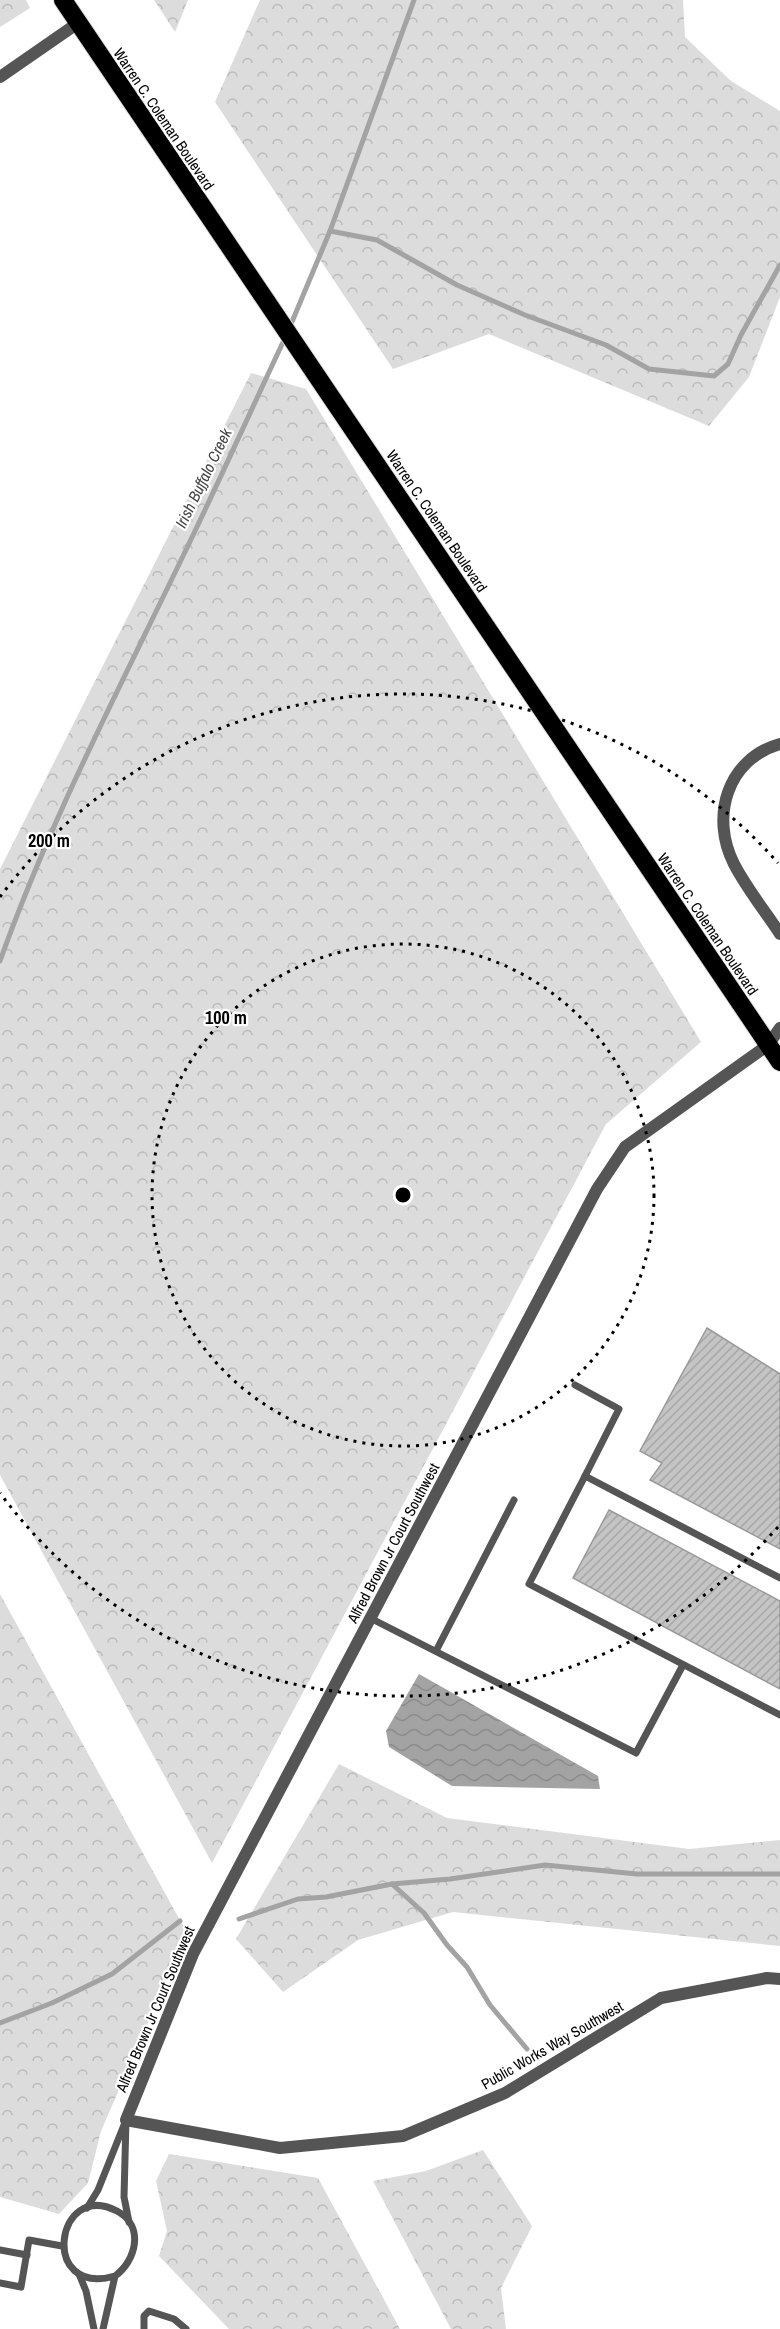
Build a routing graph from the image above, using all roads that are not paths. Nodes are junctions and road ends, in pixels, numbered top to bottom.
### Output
1 (63, 0) edge
2 (78, 23) junction
3 (0, 77) edge
4 (780, 744) edge
5 (776, 918) edge
6 (780, 934) edge
7 (780, 1028) edge
8 (768, 1045) junction
9 (780, 1062) edge
10 (575, 1385) dead end
11 (585, 1476) junction
12 (514, 1500) dead end
13 (780, 1578) edge
14 (370, 1618) junction
15 (436, 1651) junction
16 (683, 1665) junction
17 (780, 1715) edge
18 (780, 1979) edge
19 (126, 2120) junction
20 (87, 2208) junction
21 (129, 2222) junction
22 (62, 2246) junction
23 (0, 2250) edge
24 (27, 2255) junction
25 (79, 2274) junction
26 (114, 2276) junction
27 (0, 2283) edge
28 (94, 2329) edge
29 (103, 2329) edge
30 (144, 2329) edge
31 (186, 2329) edge

1 - 2 highway, Warren C. Coleman Boulevard
2 - 3 street
2 - 8 highway, Warren C. Coleman Boulevard
4 - 5 street
5 - 6 street
7 - 8 street, Alfred Brown Jr Court Southwest
8 - 9 highway, Warren C. Coleman Boulevard
8 - 14 street, Alfred Brown Jr Court Southwest
10 - 11 lane
11 - 13 lane
11 - 16 lane
12 - 15 lane
14 - 15 lane
14 - 19 street, Alfred Brown Jr Court Southwest
15 - 16 lane
16 - 17 lane
18 - 19 street, Public Works Way Southwest
19 - 20 lane
19 - 21 lane
20 - 21 lane
20 - 22 lane
21 - 26 lane
22 - 24 lane
22 - 25 lane
23 - 24 lane
24 - 27 lane
25 - 26 lane
25 - 28 lane
26 - 29 lane
30 - 31 lane

